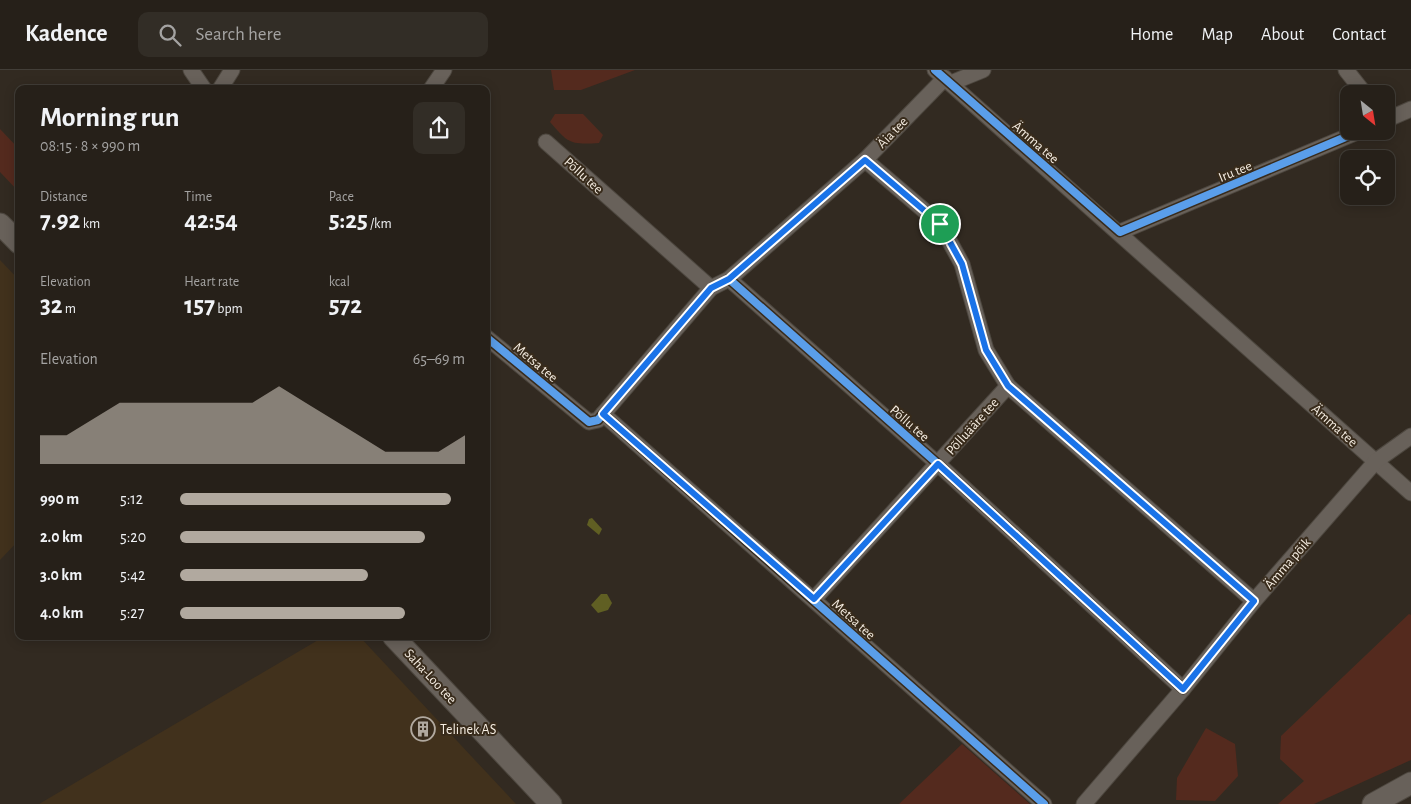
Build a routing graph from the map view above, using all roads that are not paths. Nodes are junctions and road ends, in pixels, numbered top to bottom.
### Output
1 (191, 70) edge
2 (232, 70) edge
3 (444, 70) edge
4 (983, 70) edge
5 (1346, 70) edge
6 (944, 77) edge
7 (201, 85) edge
8 (223, 85) edge
9 (434, 85) edge
10 (1358, 85) edge
11 (1411, 109) edge
12 (1395, 115) edge
13 (1340, 139) edge
14 (546, 142) dead end
15 (865, 160) junction
16 (0, 224) edge
17 (1120, 232) junction
18 (15, 239) edge
19 (729, 279) junction
20 (711, 288) junction
21 (490, 340) edge
22 (1008, 386) junction
23 (603, 414) junction
24 (1411, 436) edge
25 (1376, 461) junction
26 (938, 464) junction
27 (1411, 492) edge
28 (814, 599) junction
29 (1254, 601) junction
30 (397, 640) edge
31 (1183, 689) junction
32 (1411, 783) edge
33 (551, 804) edge
34 (1044, 804) edge
35 (1084, 804) edge
36 (1373, 804) edge

1 - 7 street
2 - 8 street
3 - 9 street
4 - 6 street, Äia tee
5 - 10 street
6 - 15 street, Äia tee
6 - 17 street, Ämma tee
11 - 12 street
13 - 17 street, Iru tee
14 - 20 street, Põllu tee
15 - 19 street, Äia tee
15 - 22 street, Põlluääre tee
16 - 18 main road
17 - 25 street, Ämma tee
19 - 20 street, Äia tee
19 - 26 street, Põllu tee
20 - 23 street, Äia tee
21 - 23 street, Metsa tee
22 - 26 street, Põlluääre tee
22 - 29 street, Põlluääre tee
23 - 28 street, Metsa tee
24 - 25 street, Ämma põik
25 - 27 street, Ämma tee
25 - 29 street, Ämma põik
26 - 28 street, Põlluääre tee
26 - 31 street, Põllu tee
28 - 34 street, Metsa tee
29 - 31 street, Ämma põik
30 - 33 main road, Saha-Loo tee
31 - 35 street, Ämma põik
32 - 36 main road

